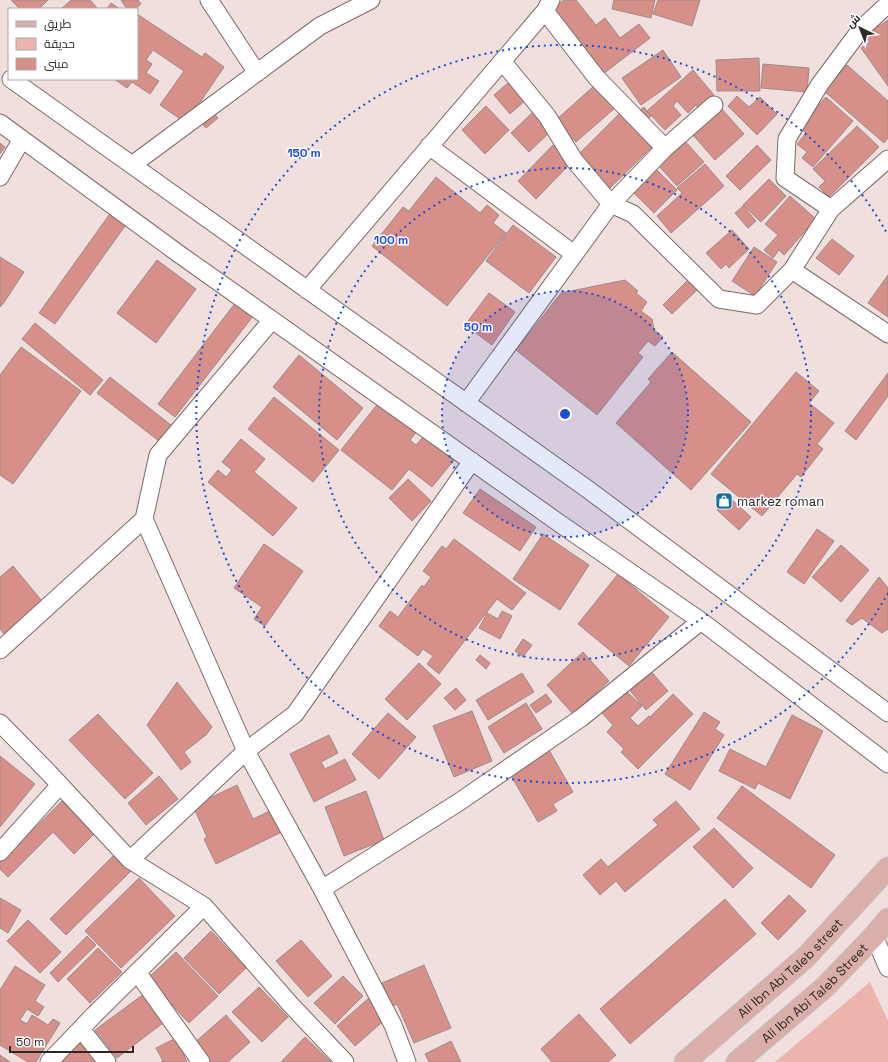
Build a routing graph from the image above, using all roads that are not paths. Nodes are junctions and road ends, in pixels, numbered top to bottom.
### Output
1 (209, 0) edge
2 (366, 1) edge
3 (888, 4) edge
4 (548, 5) edge
5 (502, 61) junction
6 (257, 73) junction
7 (13, 80) edge
8 (714, 105) dead end
9 (0, 123) edge
10 (22, 139) junction
11 (430, 146) junction
12 (665, 148) junction
13 (888, 159) edge
14 (132, 165) junction
15 (0, 177) edge
16 (611, 204) junction
17 (831, 210) junction
18 (574, 254) junction
19 (792, 270) junction
20 (307, 290) junction
21 (272, 320) junction
22 (888, 334) edge
23 (466, 403) junction
24 (472, 462) junction
25 (144, 519) junction
26 (701, 621) junction
27 (0, 650) edge
28 (888, 713) edge
29 (0, 723) edge
30 (246, 751) junction
31 (888, 764) edge
32 (60, 785) junction
33 (0, 852) edge
34 (130, 860) junction
35 (888, 868) edge
36 (322, 889) junction
37 (204, 906) junction
38 (888, 919) edge
39 (874, 936) junction
40 (888, 968) edge
41 (137, 972) junction
42 (81, 1029) junction
43 (49, 1062) edge
44 (107, 1062) edge
45 (201, 1062) edge
46 (345, 1062) edge
47 (407, 1062) edge
48 (685, 1062) edge
49 (737, 1062) edge

1 - 6 street
2 - 6 street
3 - 17 street
4 - 5 street
4 - 12 street
5 - 11 street
5 - 16 street
6 - 14 street
7 - 14 street
8 - 12 street
9 - 10 street
10 - 15 street
10 - 21 street
11 - 18 street
11 - 20 street
12 - 16 street
13 - 17 street
14 - 20 street
16 - 18 street
16 - 19 street
17 - 19 street
18 - 23 street
19 - 22 street
20 - 23 street
21 - 24 street
21 - 25 street
23 - 28 street
24 - 26 street
24 - 30 street
25 - 27 street
25 - 30 street
26 - 31 street
26 - 36 street
29 - 32 street
30 - 34 street
30 - 36 street
32 - 33 street
32 - 34 street
34 - 37 street
35 - 48 main road, Ali Ibn Abi Taleb street
36 - 47 street
37 - 41 street
37 - 46 street
38 - 39 main road, Ali Ibn Abi Taleb Street
39 - 40 street
39 - 49 main road, Ali Ibn Abi Taleb Street
41 - 42 street
41 - 45 street
42 - 43 street
42 - 44 street

